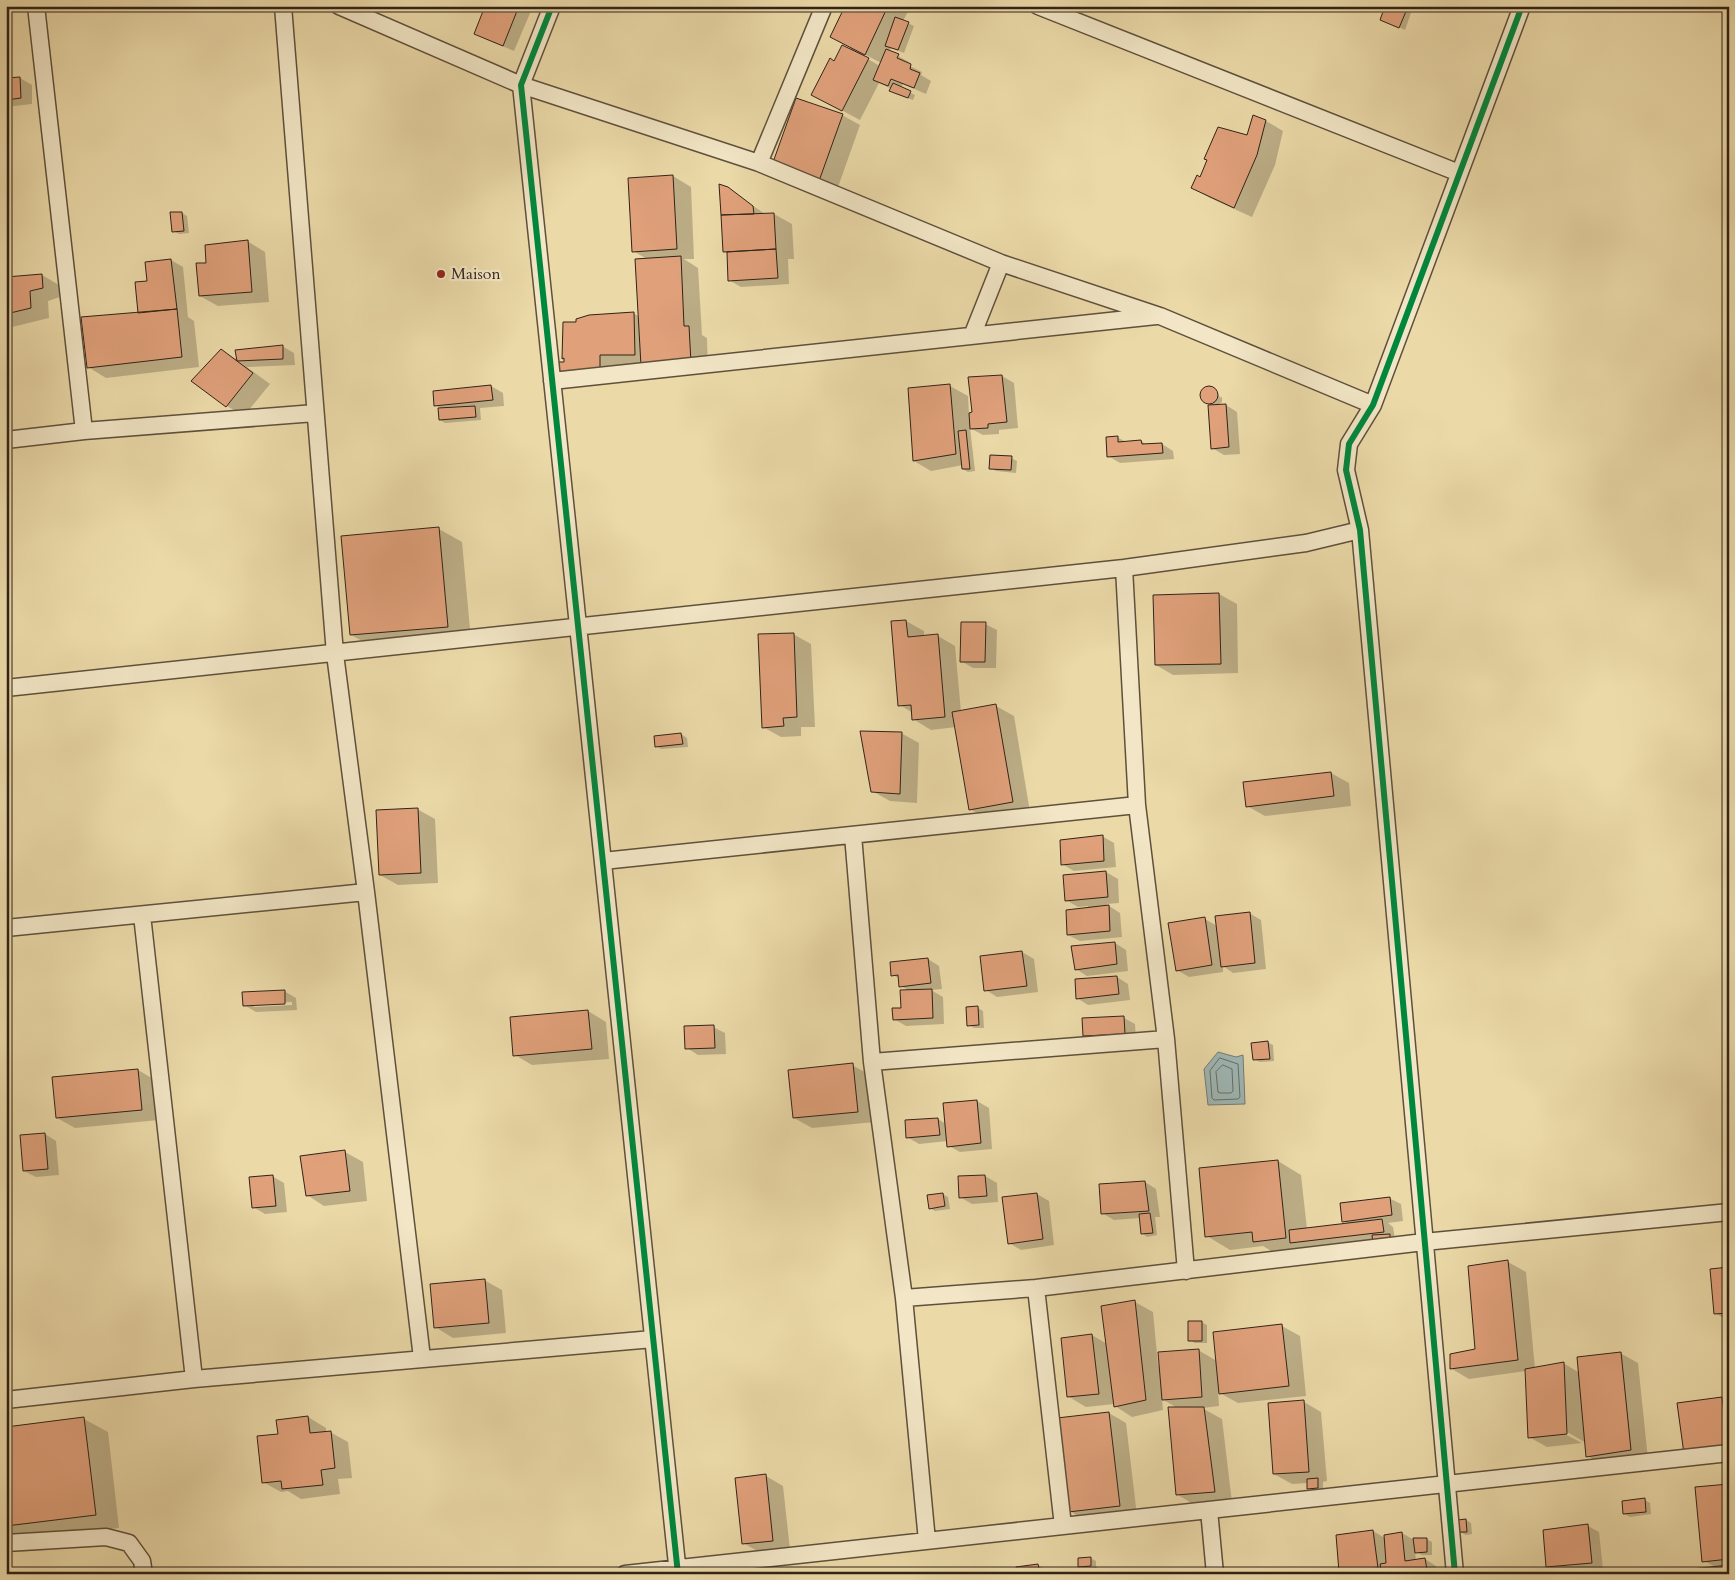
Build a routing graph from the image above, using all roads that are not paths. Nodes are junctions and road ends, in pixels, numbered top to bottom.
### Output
1 (36, 6) edge
2 (283, 6) edge
3 (339, 6) edge
4 (552, 6) edge
5 (824, 6) edge
6 (1038, 6) edge
7 (1522, 6) edge
8 (521, 85) junction
9 (759, 163) junction
10 (1459, 173) junction
11 (1001, 263) junction
12 (1160, 316) junction
13 (972, 336) junction
14 (552, 381) junction
15 (1373, 405) junction
16 (315, 413) junction
17 (84, 431) junction
18 (6, 440) edge
19 (1360, 530) junction
20 (1124, 568) junction
21 (578, 628) junction
22 (335, 654) junction
23 (6, 688) edge
24 (1138, 806) junction
25 (853, 835) junction
26 (603, 861) junction
27 (366, 892) junction
28 (142, 915) junction
29 (6, 928) edge
30 (1166, 1039) junction
31 (872, 1062) junction
32 (1729, 1212) edge
33 (1424, 1242) junction
34 (1186, 1271) junction
35 (1036, 1288) junction
36 (904, 1298) junction
37 (653, 1339) junction
38 (422, 1358) junction
39 (194, 1379) junction
40 (6, 1400) edge
41 (1729, 1453) edge
42 (1447, 1484) junction
43 (1209, 1510) junction
44 (1063, 1526) junction
45 (927, 1540) junction
46 (6, 1543) edge
47 (677, 1571) edge
48 (144, 1574) edge
49 (625, 1574) edge
50 (1215, 1574) edge
51 (1455, 1574) edge

1 - 17 street
2 - 16 street
3 - 8 street
4 - 8 street
5 - 9 street
6 - 10 street
7 - 10 street
8 - 9 street
8 - 14 street
9 - 11 street
10 - 15 street
11 - 12 street
11 - 13 street
12 - 13 street
12 - 15 street
13 - 14 street
14 - 21 street
15 - 19 street
16 - 17 street
16 - 22 street
17 - 18 street
19 - 20 street
19 - 33 street
20 - 21 street
20 - 24 street
21 - 22 street
21 - 26 street
22 - 23 street
22 - 27 street
24 - 25 street
24 - 30 street
25 - 26 street
25 - 31 street
26 - 37 street
27 - 28 street
27 - 38 street
28 - 29 street
28 - 39 street
30 - 31 street
30 - 34 street
31 - 36 street
32 - 33 street
33 - 34 street
33 - 42 street
34 - 35 street
35 - 36 street
35 - 44 street
36 - 45 street
37 - 38 street
37 - 47 street
38 - 39 street
39 - 40 street
41 - 42 street
42 - 43 street
42 - 51 street
43 - 44 street
43 - 50 street
44 - 45 street
45 - 47 street
46 - 48 street
47 - 49 street

